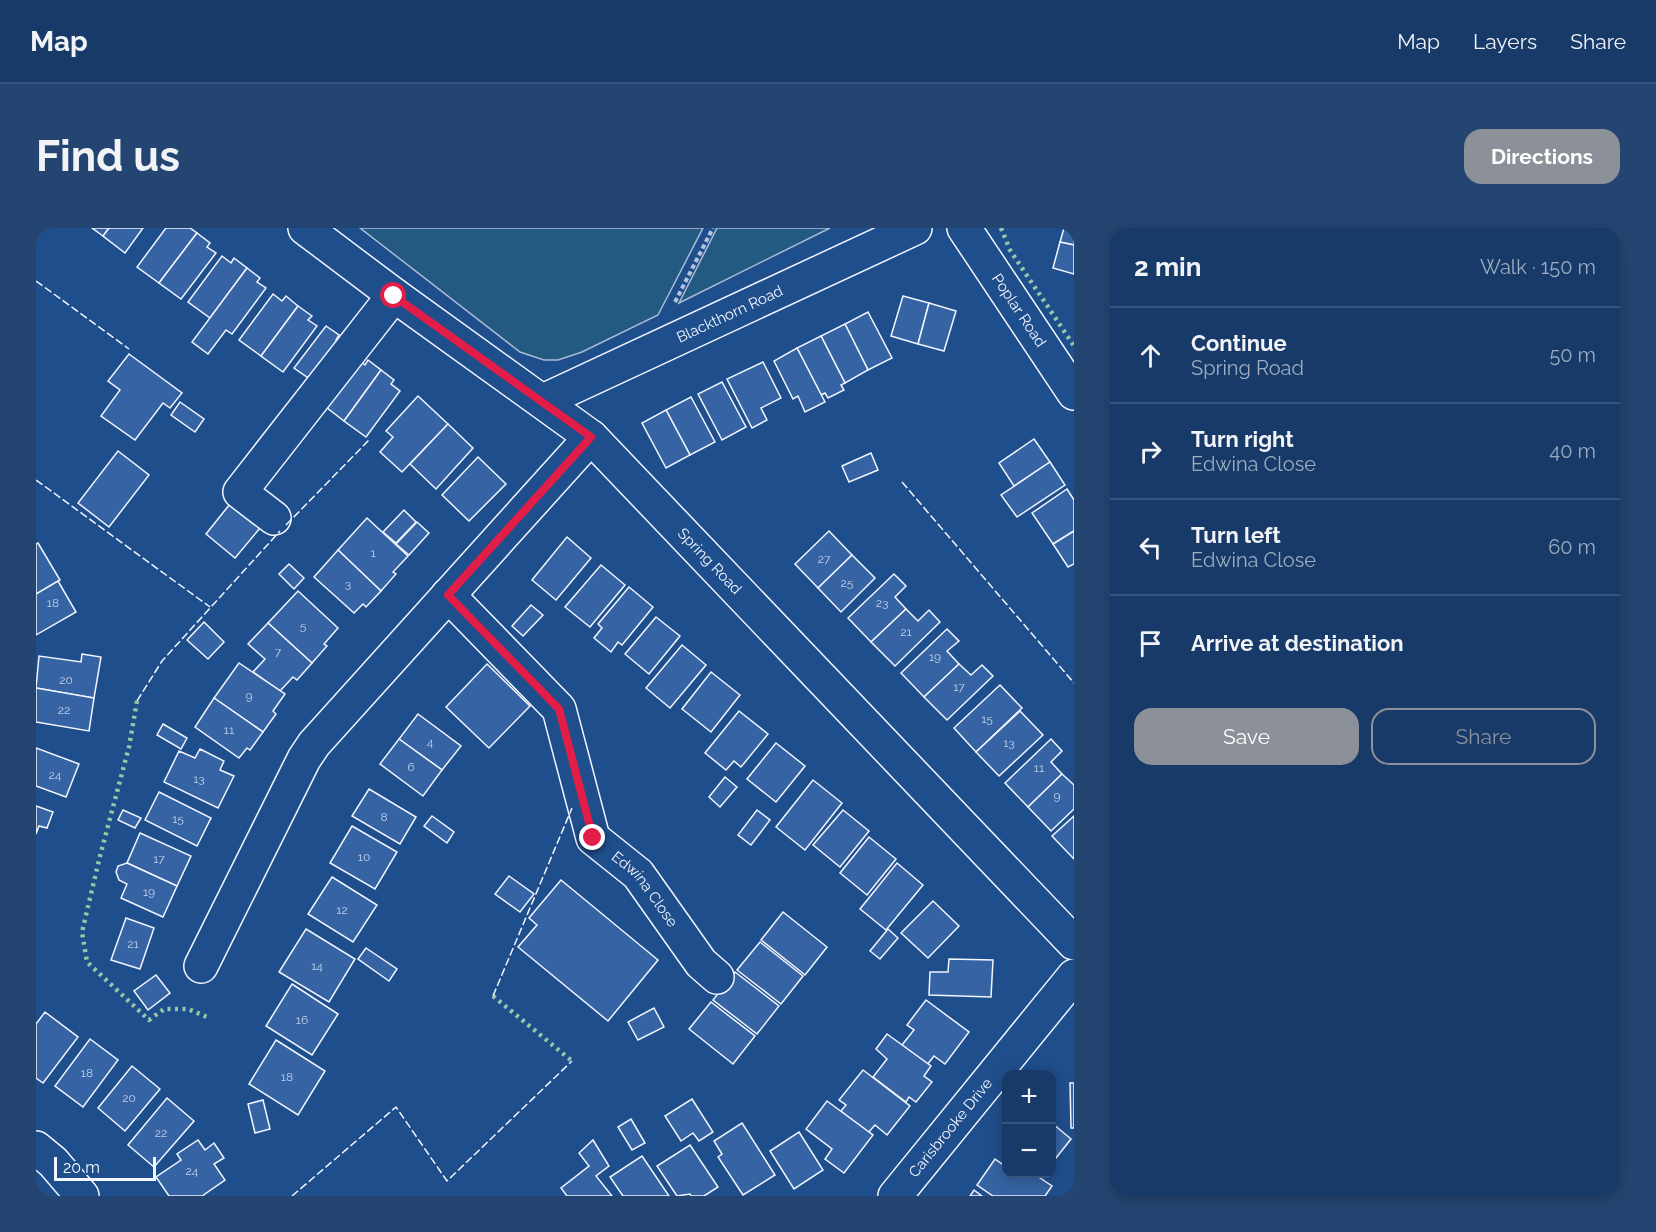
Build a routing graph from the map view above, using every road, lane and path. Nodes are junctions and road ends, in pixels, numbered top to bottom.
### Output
1 (305, 228) edge
2 (712, 228) edge
3 (915, 228) edge
4 (964, 228) edge
5 (394, 296) junction
6 (650, 352) junction
7 (1074, 393) edge
8 (543, 401) junction
9 (591, 437) junction
10 (274, 518) dead end
11 (448, 595) junction
12 (1074, 943) edge
13 (201, 966) dead end
14 (1074, 976) edge
15 (717, 977) dead end
16 (36, 1148) edge
17 (82, 1196) edge
18 (895, 1196) edge

1 - 5 street, Spring Road
2 - 6 path
3 - 6 street, Blackthorn Road
4 - 7 street, Poplar Road
5 - 8 street, Spring Road
5 - 10 street
6 - 8 street, Blackthorn Road
8 - 9 street, Spring Road
9 - 11 street
9 - 12 street, Spring Road
11 - 13 street
11 - 15 street, Edwina Close
14 - 18 street, Carisbrooke Drive
16 - 17 street

